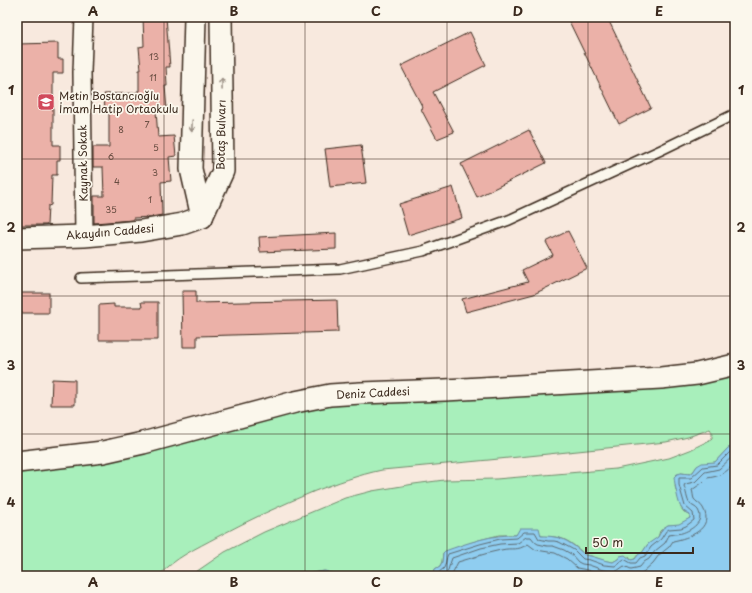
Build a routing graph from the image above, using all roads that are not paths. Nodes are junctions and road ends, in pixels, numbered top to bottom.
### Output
1 (84, 17) edge
2 (195, 17) edge
3 (221, 17) edge
4 (735, 114) edge
5 (202, 216) junction
6 (84, 236) junction
7 (17, 238) edge
8 (81, 278) dead end
9 (735, 365) edge
10 (17, 462) edge

1 - 6 street, Kaynak Sokak
2 -> 5 street
5 -> 3 street, Botaş Bulvarı
4 - 8 lane
5 - 6 street, Akaydın Caddesi
6 - 7 street, Akaydın Caddesi
9 - 10 street, Deniz Caddesi

